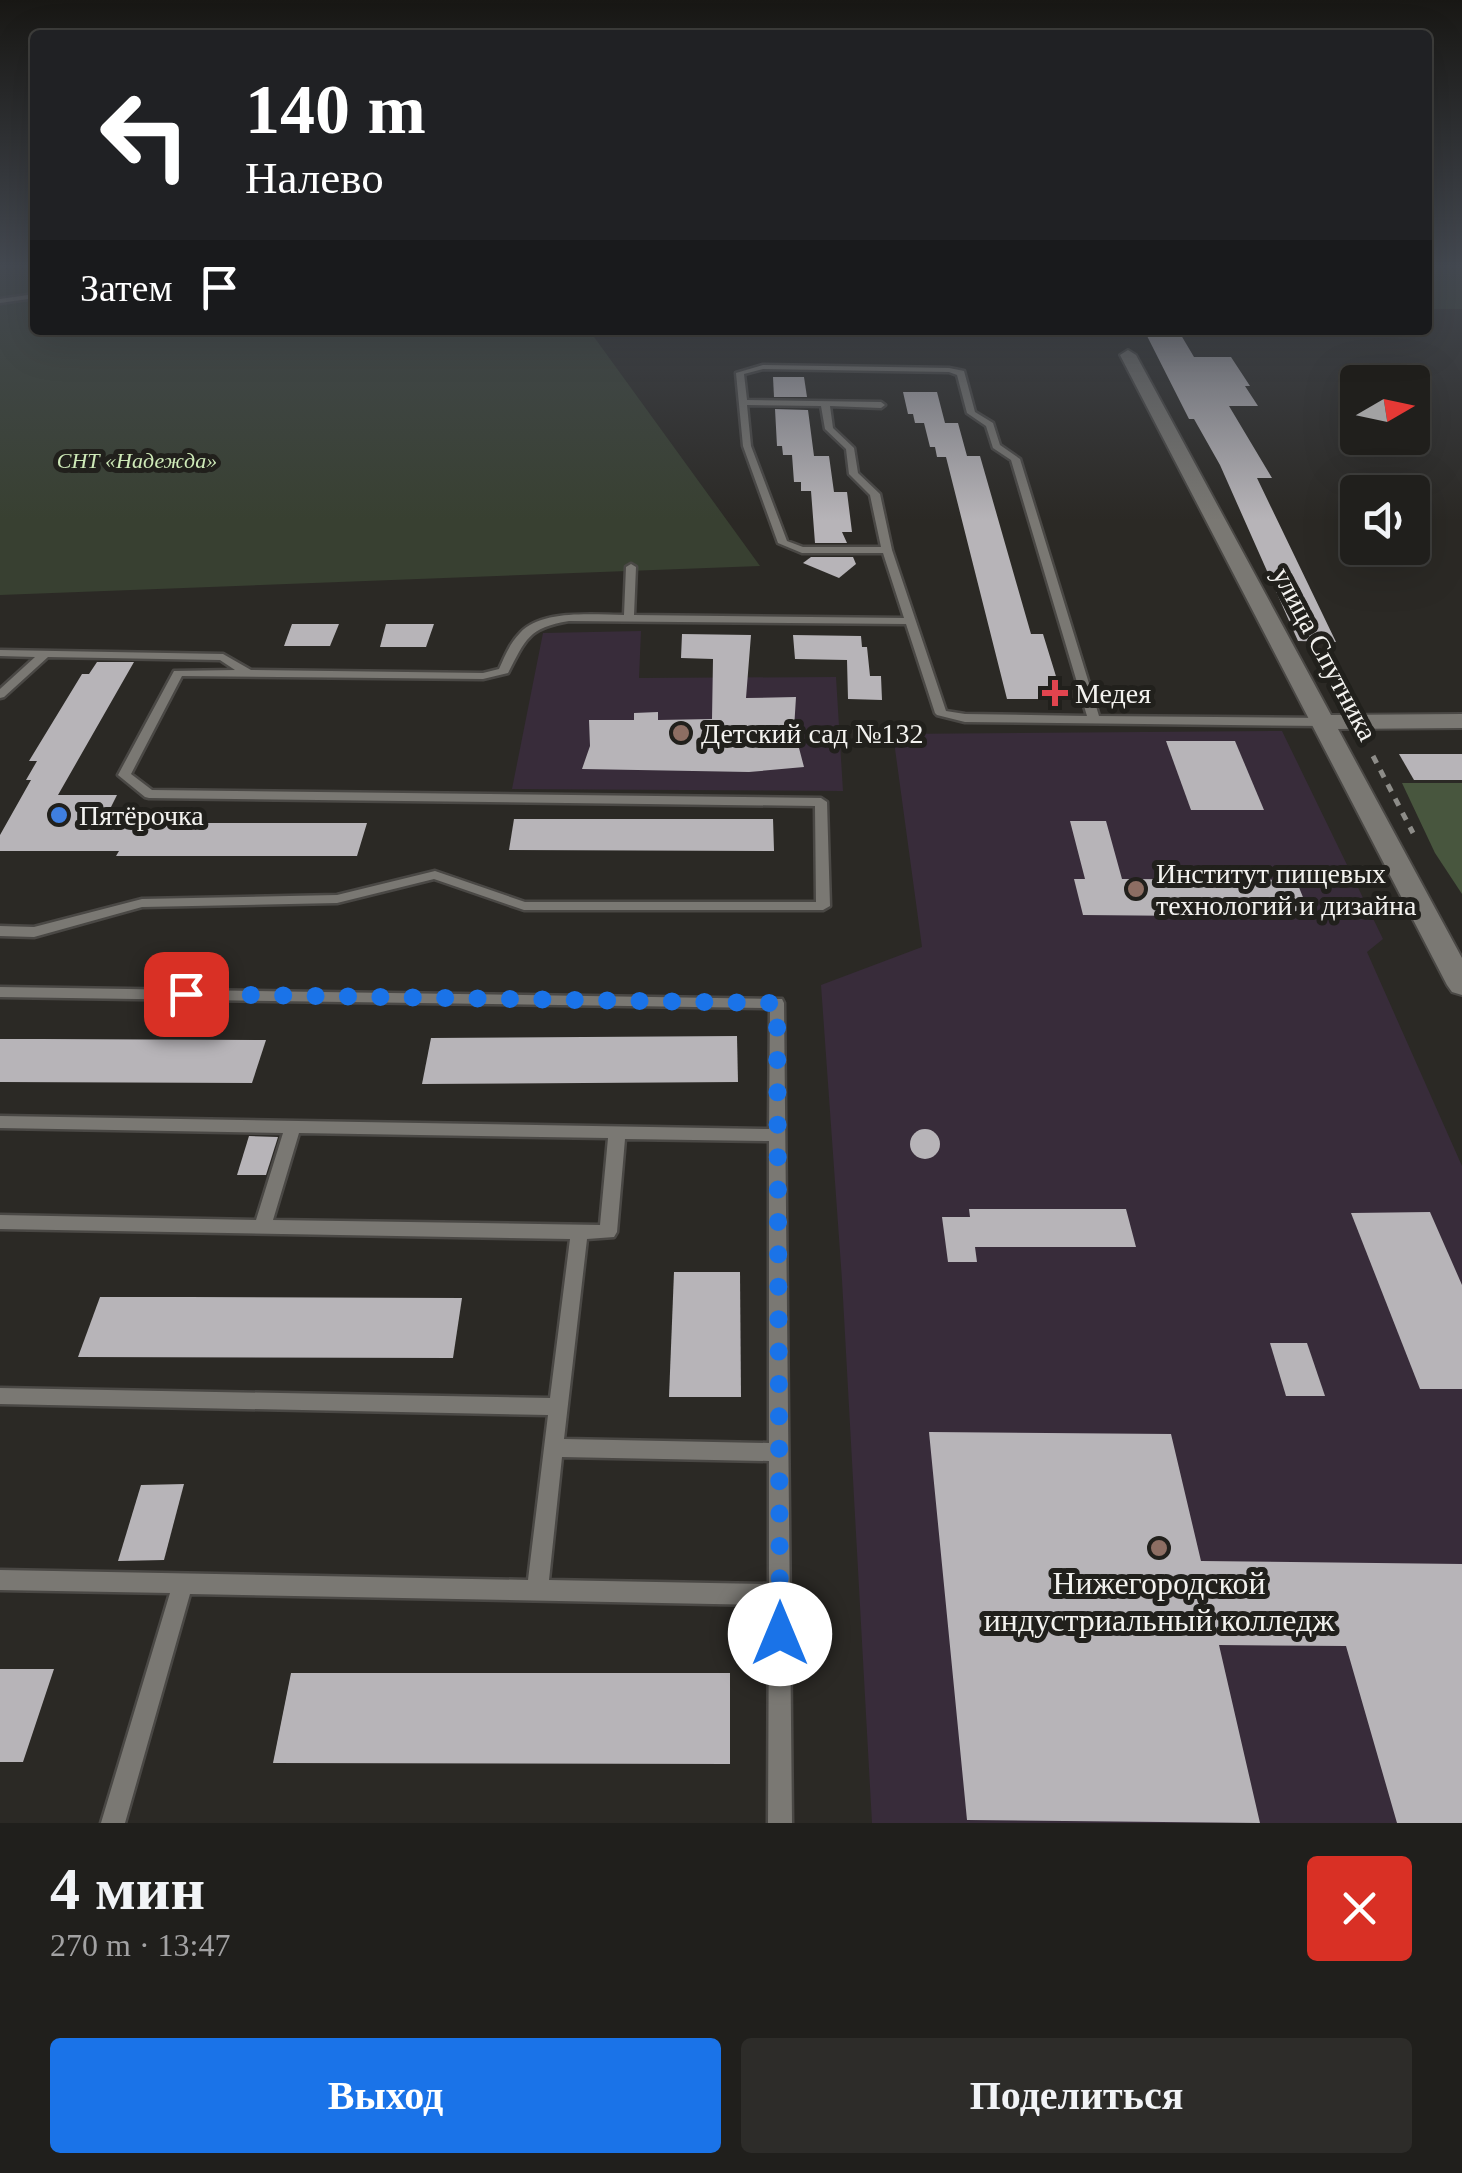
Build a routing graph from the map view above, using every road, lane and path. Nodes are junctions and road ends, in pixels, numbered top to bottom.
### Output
1 (1128, 355) dead end
2 (744, 402) junction
3 (825, 405) junction
4 (881, 406) dead end
5 (887, 550) junction
6 (631, 567) dead end
7 (630, 618) junction
8 (910, 621) junction
9 (0, 652) edge
10 (46, 653) junction
11 (248, 674) junction
12 (0, 695) edge
13 (1094, 719) junction
14 (1462, 721) edge
15 (1325, 722) junction
16 (0, 931) edge
17 (1462, 985) edge
18 (0, 992) edge
19 (0, 1122) edge
20 (293, 1127) junction
21 (617, 1133) junction
22 (778, 1134) junction
23 (0, 1222) edge
24 (262, 1227) junction
25 (578, 1232) junction
26 (0, 1396) edge
27 (558, 1407) junction
28 (553, 1448) junction
29 (779, 1452) junction
30 (0, 1580) edge
31 (183, 1584) junction
32 (537, 1591) junction
33 (780, 1596) junction
34 (113, 1823) edge
35 (780, 1823) edge

1 - 15 street, улица Спутника
2 - 3 lane
2 - 5 lane
2 - 13 lane
3 - 4 lane
3 - 5 lane
5 - 8 lane
6 - 7 lane
7 - 8 lane
7 - 11 lane
8 - 13 lane
9 - 10 lane
10 - 11 lane
10 - 12 lane
11 - 16 lane
13 - 15 lane
14 - 15 street
15 - 17 street, улица Спутника
18 - 22 lane
19 - 20 lane
20 - 21 lane
20 - 24 lane
21 - 22 lane
21 - 25 lane
22 - 29 lane
23 - 24 lane
24 - 25 lane
25 - 27 lane
26 - 27 lane
27 - 28 lane
28 - 29 lane
28 - 32 lane
29 - 33 lane
30 - 31 lane
31 - 32 lane
31 - 34 lane
32 - 33 lane
33 - 35 lane

